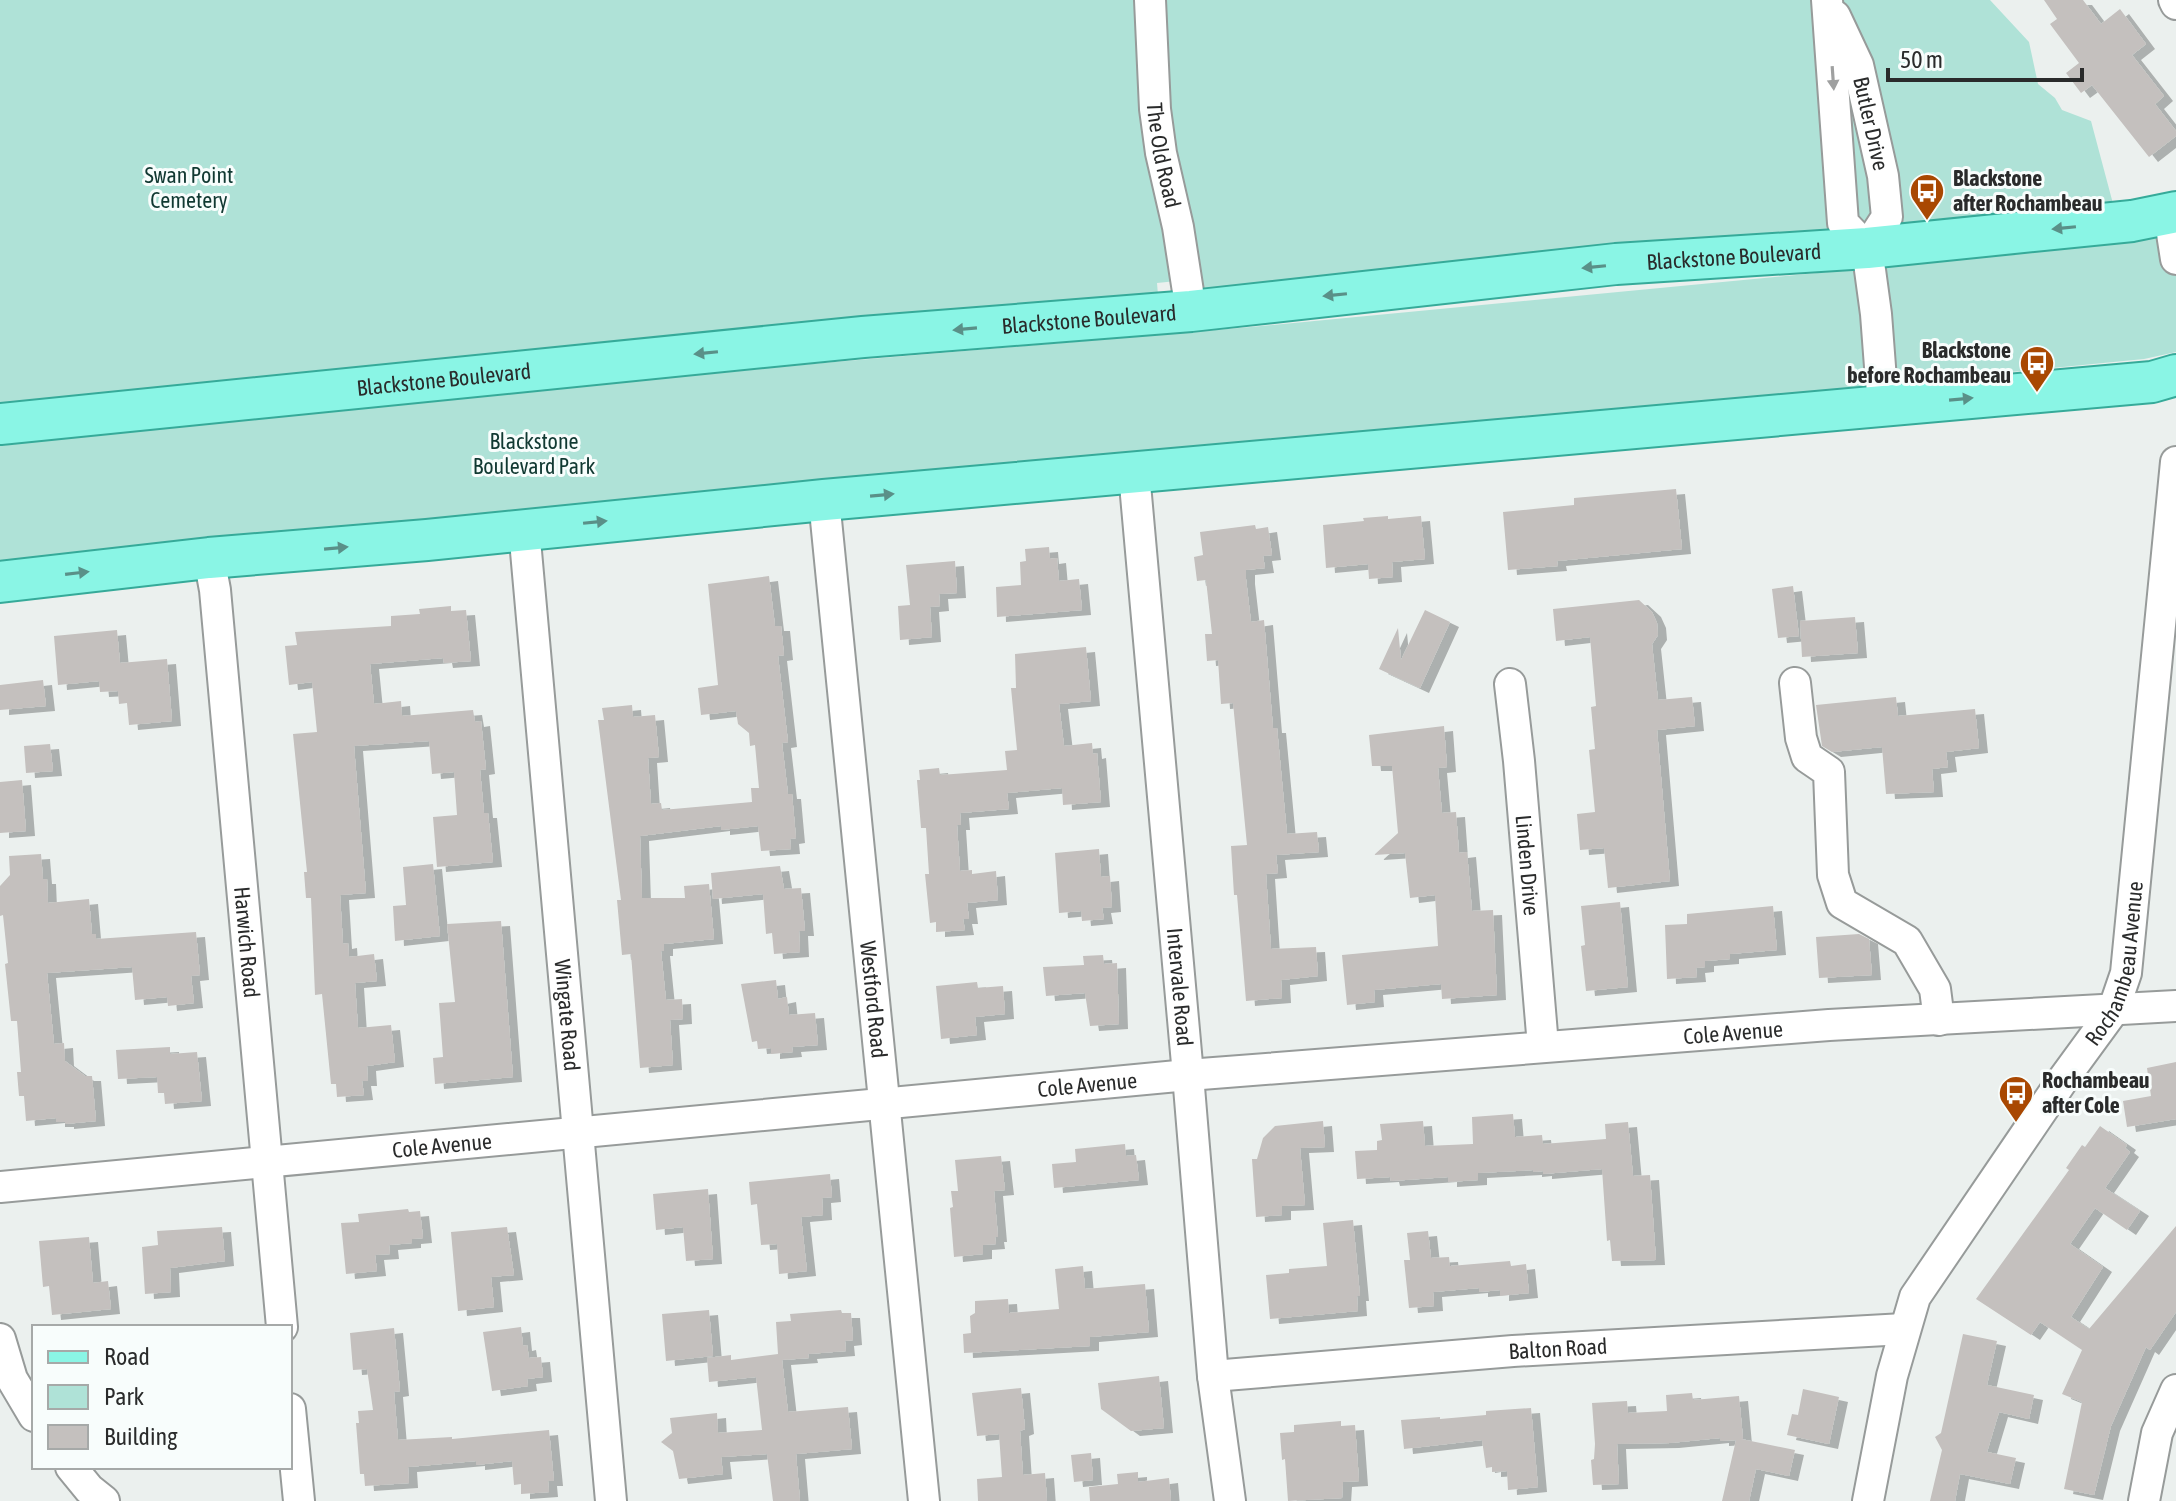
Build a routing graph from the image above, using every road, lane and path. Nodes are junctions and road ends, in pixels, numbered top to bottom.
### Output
1 (1150, 0) edge
2 (1827, 0) edge
3 (2172, 213) edge
4 (1867, 248) junction
5 (2176, 259) edge
6 (1191, 311) junction
7 (2176, 375) edge
8 (1883, 406) junction
9 (0, 424) edge
10 (2176, 462) edge
11 (1134, 473) junction
12 (824, 500) junction
13 (524, 529) junction
14 (209, 558) junction
15 (0, 582) edge
16 (1795, 683) dead end
17 (1510, 684) dead end
18 (2164, 690) edge
19 (2176, 1006) edge
20 (2113, 1011) junction
21 (1939, 1020) junction
22 (1543, 1046) junction
23 (1188, 1075) junction
24 (884, 1105) junction
25 (576, 1134) junction
26 (267, 1161) junction
27 (0, 1187) edge
28 (282, 1325) edge
29 (1904, 1329) junction
30 (0, 1339) edge
31 (1213, 1376) junction
32 (2176, 1390) edge
33 (32, 1413) edge
34 (292, 1429) edge
35 (73, 1469) edge
36 (104, 1501) edge
37 (299, 1501) edge
38 (611, 1501) edge
39 (924, 1501) edge
40 (1230, 1501) edge
41 (1868, 1501) edge
42 (2144, 1501) edge

1 - 6 street, The Old Road
2 -> 4 street, Butler Drive
2 - 4 street, Butler Drive
3 -> 4 main road, Blackstone Boulevard
3 - 5 street
4 -> 6 main road, Blackstone Boulevard
4 - 8 street
6 -> 9 main road, Blackstone Boulevard
8 -> 7 main road
8 - 11 main road
10 - 18 street, Rochambeau Avenue
12 -> 11 main road
11 - 23 street, Intervale Road
13 -> 12 main road
12 - 24 street, Westford Road
14 -> 13 main road
13 - 25 street, Wingate Road
15 -> 14 main road
14 - 26 street, Harwich Road
16 - 21 street
17 - 22 street, Linden Drive
18 - 20 street, Rochambeau Avenue
19 - 20 street, Cole Avenue
20 - 21 street, Cole Avenue
20 - 29 street, Rochambeau Avenue
21 - 22 street, Cole Avenue
22 - 23 street, Cole Avenue
23 - 24 street, Cole Avenue
23 - 31 street, Intervale Road
24 - 25 street, Cole Avenue
24 - 39 street, Westford Road
25 - 26 street, Cole Avenue
25 - 38 street, Wingate Road
26 - 27 street, Cole Avenue
26 - 28 street, Harwich Road
29 - 31 street, Balton Road
29 - 41 street, Rochambeau Avenue
30 - 33 street
31 - 40 street, Intervale Road
32 - 42 street
34 - 37 street
35 - 36 street

